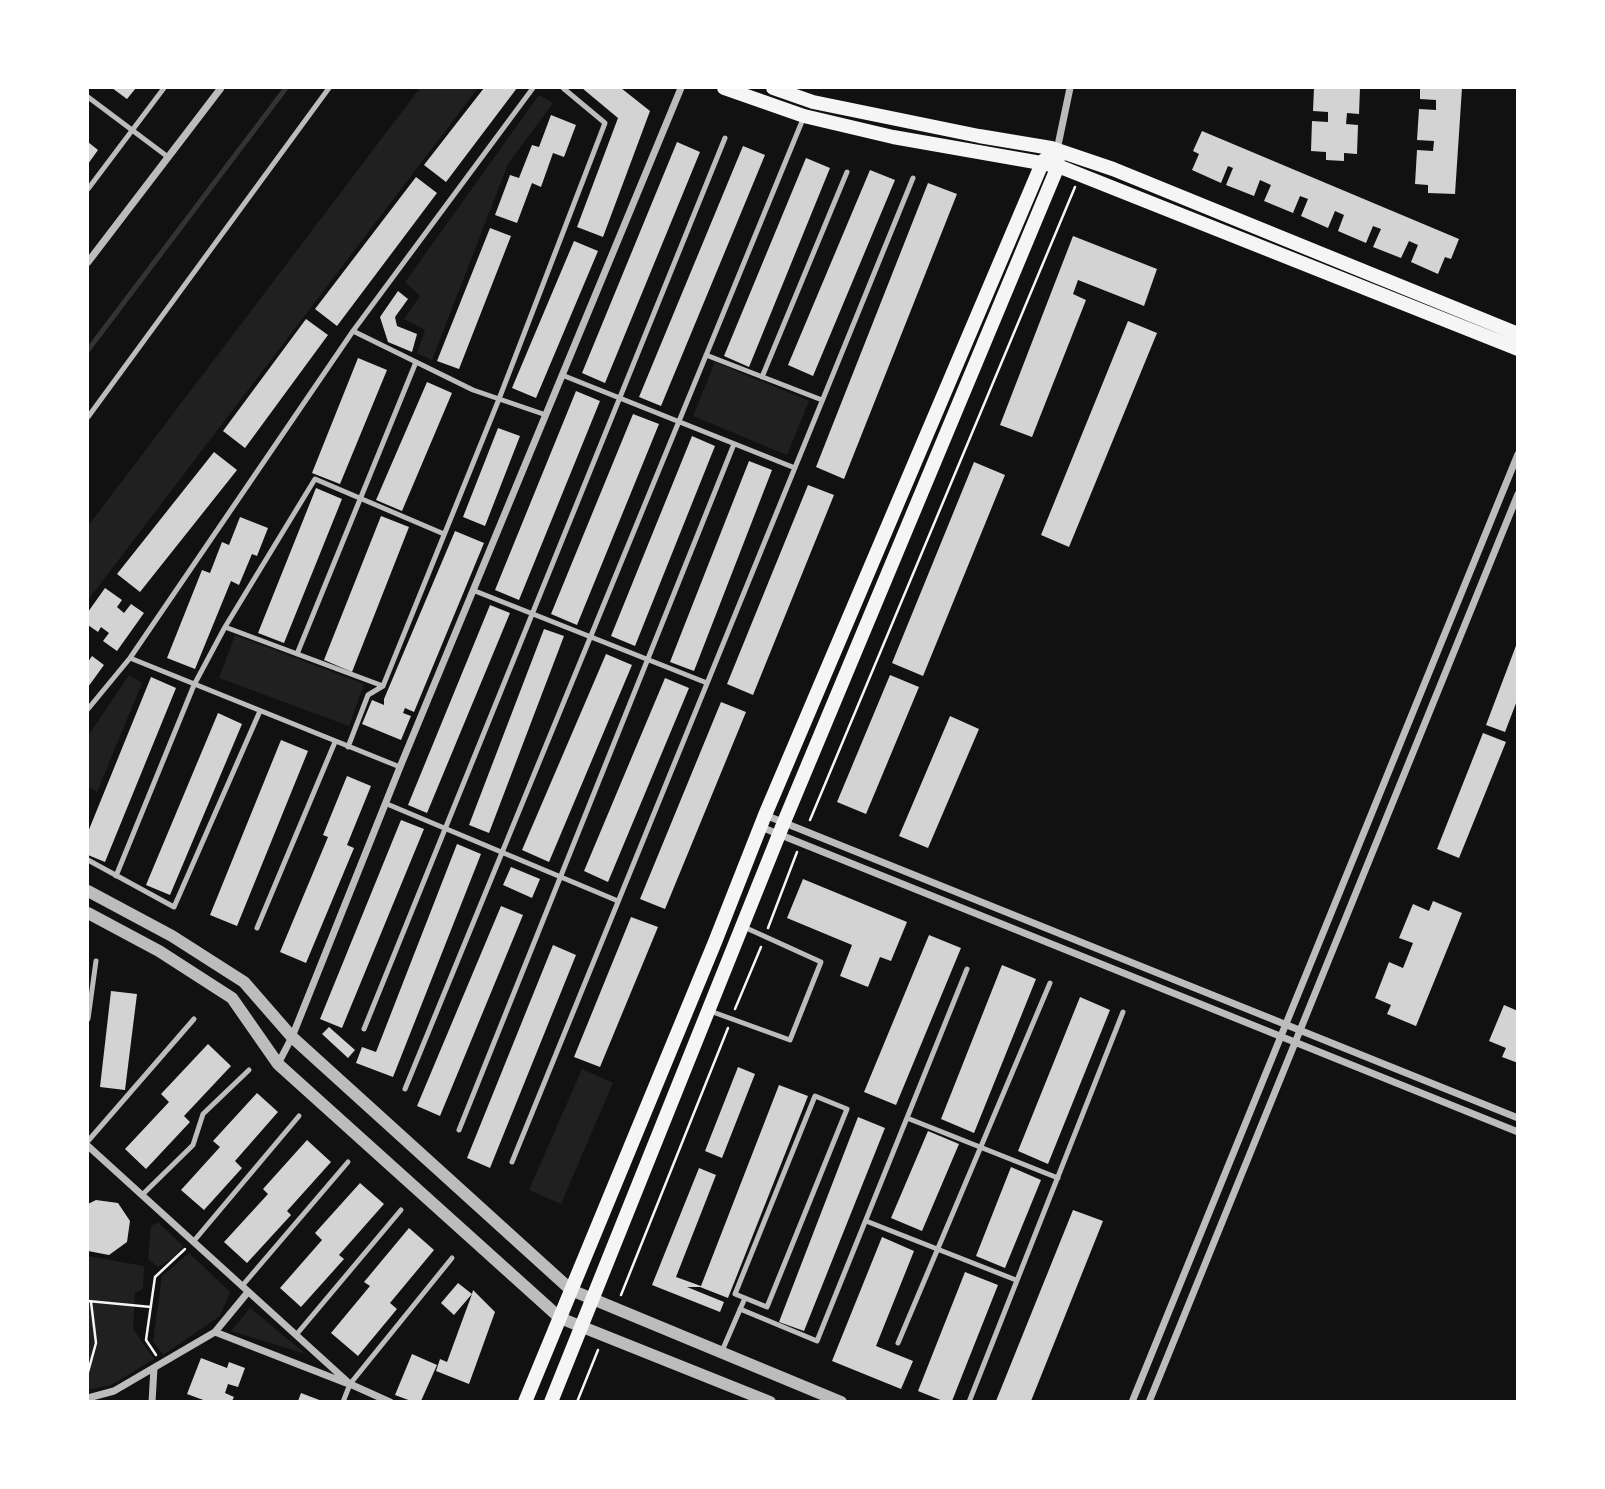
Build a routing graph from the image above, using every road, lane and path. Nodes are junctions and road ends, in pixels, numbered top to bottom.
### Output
1 (164, 88) edge
2 (221, 88) edge
3 (329, 88) edge
4 (533, 88) edge
5 (563, 88) edge
6 (681, 88) edge
7 (724, 88) edge
8 (773, 88) edge
9 (1070, 88) edge
10 (88, 97) edge
11 (804, 116) junction
12 (131, 130) junction
13 (725, 138) dead end
14 (1057, 150) junction
15 (167, 157) junction
16 (1043, 162) junction
17 (1058, 166) junction
18 (847, 172) dead end
19 (1080, 175) junction
20 (913, 178) dead end
21 (88, 189) edge
22 (88, 262) edge
23 (353, 331) junction
24 (1517, 334) edge
25 (1517, 349) edge
26 (706, 355) junction
27 (415, 362) junction
28 (562, 375) junction
29 (762, 377) junction
30 (499, 399) junction
31 (619, 399) junction
32 (822, 400) junction
33 (546, 415) junction
34 (88, 417) edge
35 (678, 422) junction
36 (734, 444) junction
37 (1517, 454) edge
38 (795, 468) junction
39 (1517, 494) edge
40 (360, 499) junction
41 (444, 534) junction
42 (475, 591) junction
43 (532, 614) junction
44 (225, 627) junction
45 (590, 637) junction
46 (297, 654) junction
47 (130, 658) junction
48 (648, 660) junction
49 (707, 683) junction
50 (194, 685) junction
51 (383, 686) junction
52 (88, 709) edge
53 (260, 711) junction
54 (335, 742) junction
55 (348, 747) junction
56 (400, 767) junction
57 (387, 804) junction
58 (762, 821) junction
59 (446, 827) junction
60 (782, 829) junction
61 (806, 831) junction
62 (801, 844) junction
63 (502, 851) junction
64 (88, 860) edge
65 (116, 876) junction
66 (561, 876) junction
67 (88, 891) edge
68 (618, 901) junction
69 (88, 913) edge
70 (744, 927) junction
71 (257, 928) dead end
72 (765, 936) junction
73 (96, 961) dead end
74 (967, 969) dead end
75 (1050, 983) dead end
76 (710, 1011) junction
77 (1123, 1012) dead end
78 (194, 1018) dead end
79 (88, 1019) edge
80 (731, 1019) junction
81 (1287, 1023) junction
82 (364, 1029) dead end
83 (1300, 1029) junction
84 (1282, 1036) junction
85 (292, 1037) junction
86 (1295, 1041) junction
87 (278, 1064) junction
88 (249, 1069) dead end
89 (405, 1089) dead end
90 (299, 1116) dead end
91 (907, 1118) junction
92 (1517, 1118) edge
93 (459, 1129) dead end
94 (1517, 1132) edge
95 (88, 1144) edge
96 (981, 1147) junction
97 (348, 1162) dead end
98 (512, 1162) dead end
99 (1058, 1178) junction
100 (142, 1195) junction
101 (401, 1210) dead end
102 (866, 1221) junction
103 (193, 1241) junction
104 (937, 1249) junction
105 (452, 1258) dead end
106 (1016, 1280) junction
107 (245, 1289) junction
108 (572, 1290) junction
109 (745, 1298) junction
110 (594, 1299) junction
111 (89, 1301) edge
112 (151, 1307) junction
113 (616, 1307) junction
114 (740, 1309) junction
115 (560, 1318) junction
116 (582, 1327) junction
117 (215, 1332) junction
118 (296, 1335) junction
119 (604, 1336) junction
120 (898, 1343) dead end
121 (722, 1351) junction
122 (158, 1365) junction
123 (88, 1372) edge
124 (350, 1384) junction
125 (748, 1397) edge
126 (88, 1398) edge
127 (152, 1402) edge
128 (343, 1402) edge
129 (390, 1402) edge
130 (525, 1402) edge
131 (551, 1402) edge
132 (577, 1402) edge
133 (770, 1402) edge
134 (841, 1402) edge
135 (969, 1402) edge
136 (1132, 1402) edge
137 (1149, 1402) edge

1 - 12 lane
2 - 15 street
3 - 34 lane
4 - 23 lane
5 - 30 lane
6 - 28 street
7 - 11 main road
8 - 14 main road
9 - 14 street
10 - 12 lane
11 - 16 main road
11 - 26 lane
12 - 15 lane
12 - 21 lane
13 - 31 lane
14 - 16 main road
14 - 17 main road
14 - 24 main road
15 - 22 street
16 - 17 main road
16 - 58 main road
17 - 19 main road
17 - 60 main road
18 - 29 lane
19 - 25 main road
19 - 61 path
20 - 32 lane
23 - 27 lane
23 - 47 lane
26 - 29 lane
26 - 35 lane
27 - 30 lane
27 - 40 lane
28 - 31 lane
28 - 33 street
29 - 32 lane
30 - 33 lane
30 - 41 lane
31 - 35 lane
31 - 43 lane
32 - 38 lane
33 - 42 street
35 - 36 lane
35 - 45 lane
36 - 38 lane
36 - 48 lane
37 - 81 street
38 - 49 lane
39 - 83 street
40 - 41 lane
40 - 44 lane
40 - 46 lane
41 - 51 lane
42 - 43 lane
42 - 56 street
43 - 45 lane
43 - 59 lane
44 - 46 lane
44 - 50 lane
45 - 48 lane
45 - 63 lane
46 - 51 lane
47 - 50 lane
47 - 52 lane
48 - 49 lane
48 - 66 lane
49 - 68 lane
50 - 53 lane
50 - 65 lane
51 - 55 lane
53 - 54 lane
53 - 65 lane
54 - 55 lane
54 - 71 lane
55 - 56 lane
56 - 57 street
57 - 59 lane
57 - 85 street
58 - 60 street
58 - 60 street
58 - 108 main road
59 - 63 lane
59 - 82 lane
60 - 61 street
60 - 62 street
60 - 70 main road
61 - 81 street
62 - 72 path
62 - 84 street
63 - 66 lane
63 - 89 lane
64 - 65 lane
66 - 68 lane
66 - 93 lane
67 - 85 street
68 - 98 lane
69 - 87 street
70 - 72 lane
70 - 76 main road
72 - 80 path
72 - 80 lane
73 - 79 lane
74 - 91 lane
75 - 96 lane
76 - 80 lane
76 - 110 main road
77 - 99 lane
78 - 95 lane
80 - 113 path
81 - 83 street
81 - 84 street
83 - 86 street
83 - 92 street
84 - 86 street
84 - 136 street
85 - 87 street
85 - 108 street
86 - 94 street
86 - 137 street
87 - 115 street
88 - 100 lane
90 - 103 lane
91 - 96 lane
91 - 102 lane
95 - 100 street
96 - 99 lane
96 - 104 lane
97 - 107 lane
99 - 106 lane
100 - 103 street
101 - 118 lane
102 - 104 lane
102 - 114 lane
103 - 107 street
103 - 112 path
104 - 106 lane
104 - 120 lane
105 - 124 lane
106 - 135 lane
107 - 117 street
107 - 118 street
108 - 110 street
108 - 115 main road
109 - 109 lane
109 - 114 lane
110 - 113 street
110 - 116 main road
111 - 112 path
111 - 123 path
112 - 122 path
113 - 121 street
114 - 121 lane
115 - 116 street
115 - 130 main road
116 - 119 street
116 - 131 main road
117 - 122 street
117 - 124 street
118 - 124 street
119 - 125 street
119 - 132 path
121 - 134 street
122 - 126 street
122 - 127 street
124 - 128 lane
124 - 129 street
125 - 133 street

